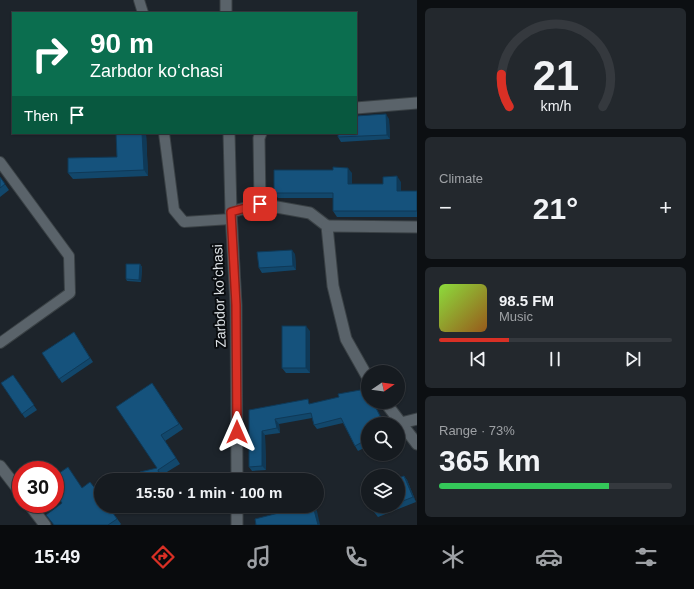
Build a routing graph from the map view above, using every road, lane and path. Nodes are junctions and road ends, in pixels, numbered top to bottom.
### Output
1 (139, 0) edge
2 (226, 0) edge
3 (143, 12) edge
4 (226, 12) edge
5 (417, 103) edge
6 (357, 108) edge
7 (164, 134) edge
8 (229, 134) edge
9 (261, 134) edge
10 (0, 162) edge
11 (260, 204) junction
12 (231, 215) junction
13 (327, 226) junction
14 (417, 227) edge
15 (0, 343) edge
16 (361, 366) edge
17 (390, 409) edge
18 (396, 417) edge
19 (417, 419) edge
20 (405, 422) edge
21 (405, 428) edge
22 (417, 444) edge
23 (0, 466) edge
24 (237, 473) edge
25 (12, 482) edge
26 (36, 513) edge
27 (237, 513) edge
28 (45, 525) edge
29 (237, 525) edge

1 - 3 lane
2 - 4 street
5 - 6 street
7 - 12 lane
8 - 12 street, Zarbdor koʻchasi
9 - 11 street
10 - 15 lane
11 - 12 street
11 - 13 street
12 - 24 street, Zarbdor koʻchasi
13 - 14 street
13 - 16 street
17 - 18 street
19 - 20 street
21 - 22 street
23 - 25 street
26 - 28 street
27 - 29 street

